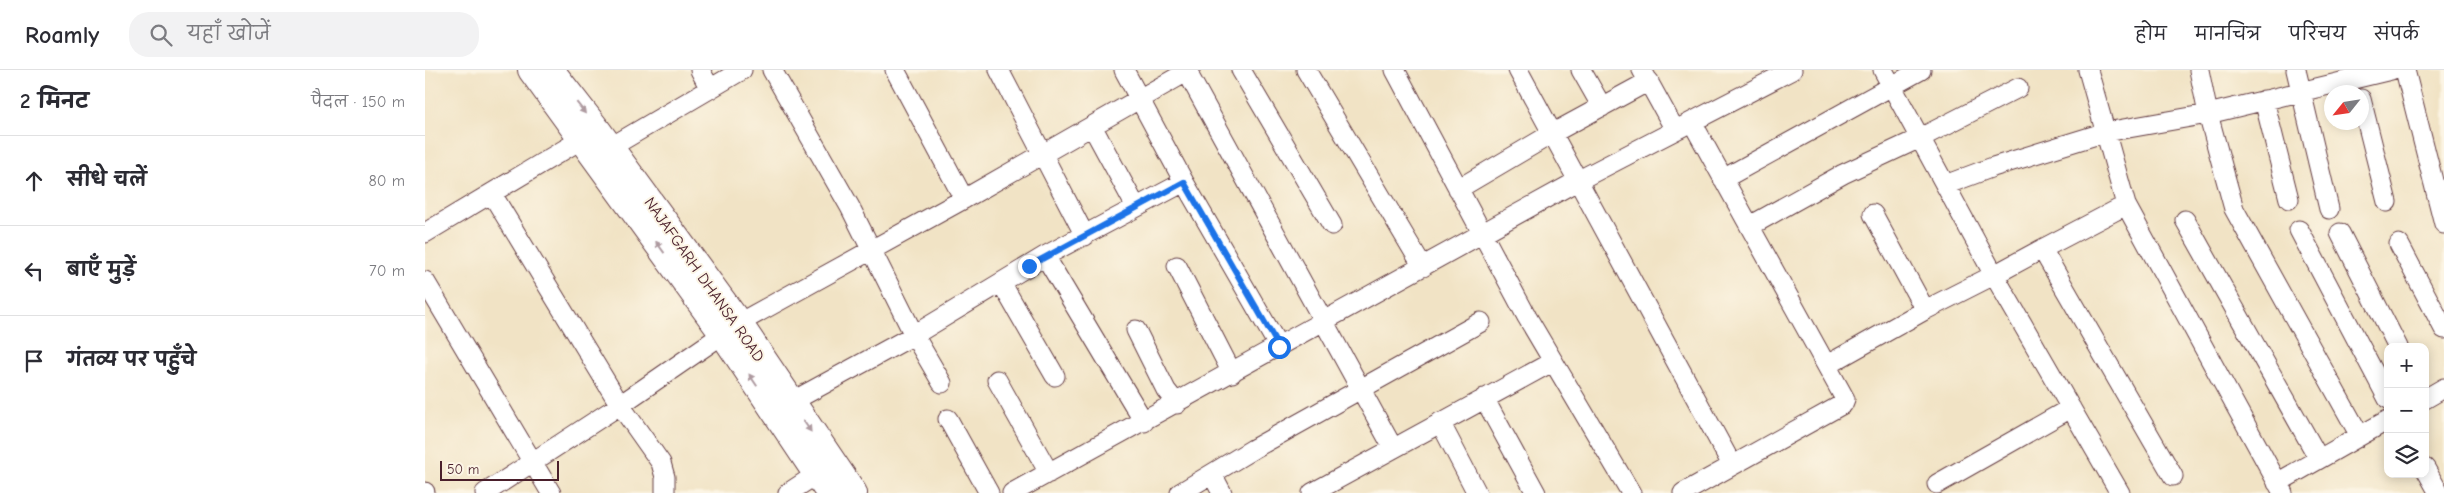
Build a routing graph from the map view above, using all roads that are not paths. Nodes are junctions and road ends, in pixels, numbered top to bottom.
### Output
1 (531, 70) edge
2 (551, 70) edge
3 (700, 70) edge
4 (742, 70) edge
5 (772, 70) edge
6 (895, 70) edge
7 (999, 70) edge
8 (1124, 70) edge
9 (1241, 70) edge
10 (1306, 70) edge
11 (1395, 70) edge
12 (1518, 70) edge
13 (1581, 70) edge
14 (1792, 70) edge
15 (1921, 70) edge
16 (2088, 70) edge
17 (2199, 70) edge
18 (2296, 70) edge
19 (2391, 70) edge
20 (2405, 70) edge
21 (1188, 71) edge
22 (1645, 76) edge
23 (1887, 77) edge
24 (2357, 80) edge
25 (2018, 88) dead end
26 (709, 89) junction
27 (2301, 91) junction
28 (1138, 99) junction
29 (2264, 100) junction
30 (1602, 107) junction
31 (2209, 114) junction
32 (1092, 126) junction
33 (1683, 126) junction
34 (2369, 130) edge
35 (2106, 132) junction
36 (1553, 133) junction
37 (1920, 138) junction
38 (597, 139) junction
39 (1043, 153) junction
40 (1723, 179) junction
41 (1579, 180) junction
42 (1184, 182) junction
43 (1945, 185) junction
44 (1459, 189) junction
45 (492, 194) junction
46 (964, 198) junction
47 (2289, 199) dead end
48 (2387, 202) dead end
49 (2126, 205) junction
50 (1136, 208) junction
51 (2329, 209) dead end
52 (1873, 214) dead end
53 (2185, 220) dead end
54 (2444, 224) edge
55 (1332, 225) dead end
56 (1750, 226) junction
57 (2299, 230) dead end
58 (425, 233) edge
59 (1483, 233) junction
60 (2340, 233) dead end
61 (1085, 236) junction
62 (2399, 244) dead end
63 (871, 249) junction
64 (2042, 249) junction
65 (1045, 256) junction
66 (1177, 266) dead end
67 (1423, 267) junction
68 (1994, 275) junction
69 (425, 281) edge
70 (1002, 284) junction
71 (1925, 310) junction
72 (1325, 322) junction
73 (1481, 322) dead end
74 (730, 328) junction
75 (2444, 329) edge
76 (1136, 330) dead end
77 (914, 335) junction
78 (2396, 343) edge
79 (1279, 347) junction
80 (1552, 362) junction
81 (1827, 365) junction
82 (1232, 373) junction
83 (1055, 376) dead end
84 (997, 380) dead end
85 (942, 384) dead end
86 (2444, 388) edge
87 (1361, 390) junction
88 (2384, 390) edge
89 (2429, 397) edge
90 (1484, 398) junction
91 (791, 402) junction
92 (1177, 404) junction
93 (620, 405) junction
94 (2071, 408) junction
95 (948, 419) dead end
96 (1144, 422) junction
97 (1440, 422) junction
98 (2384, 422) edge
99 (2360, 436) junction
100 (1393, 448) junction
101 (2319, 459) junction
102 (531, 462) junction
103 (1732, 465) junction
104 (1049, 473) junction
105 (1212, 474) junction
106 (2429, 475) edge
107 (2173, 476) dead end
108 (823, 484) edge
109 (1937, 484) dead end
110 (2280, 488) edge
111 (486, 493) edge
112 (551, 493) edge
113 (665, 493) edge
114 (788, 493) edge
115 (854, 493) edge
116 (989, 493) edge
117 (1012, 493) edge
118 (1180, 493) edge
119 (1222, 493) edge
120 (1312, 493) edge
121 (1477, 493) edge
122 (1536, 493) edge
123 (1631, 493) edge
124 (1683, 493) edge
125 (2120, 493) edge
126 (2439, 493) edge

1 - 38 main road, NAJAFGARH DHANSA ROAD
2 -> 38 main road, NAJAFGARH DHANSA ROAD
3 - 26 street
4 - 26 street
5 - 63 street
6 - 46 street
7 - 39 street
8 - 28 street
9 - 55 street
10 - 67 street
11 - 44 street
12 - 36 street
13 - 30 street
14 - 33 street
15 - 23 street
16 - 35 street
17 - 31 street
18 - 27 street
19 - 24 street
20 - 54 street
21 - 28 street
21 - 72 street
22 - 30 street
22 - 33 street
23 - 37 street
23 - 40 street
24 - 27 street
25 - 37 street
26 - 38 street
27 - 29 street
27 - 51 street
28 - 32 street
28 - 42 street
29 - 31 street
29 - 47 street
30 - 36 street
31 - 35 street
31 - 99 street
32 - 39 street
32 - 50 street
33 - 40 street
33 - 41 street
34 - 48 street
35 - 43 street
35 - 49 street
36 - 41 street
36 - 44 street
37 - 43 street
37 - 56 street
38 - 45 street
38 - 74 main road, NAJAFGARH DHANSA ROAD
39 - 46 street
39 - 61 street
40 - 56 street
41 - 59 street
41 - 103 street
42 - 50 street
42 - 79 street
43 - 68 street
44 - 59 street
45 - 58 street
45 - 93 street
46 - 63 street
49 - 64 street
49 - 110 street
50 - 61 street
52 - 71 street
53 - 101 street
56 - 81 street
57 - 88 street
59 - 67 street
59 - 80 street
60 - 78 street
61 - 65 street
62 - 75 street
63 - 74 street
63 - 77 street
64 - 68 street
64 - 107 street
65 - 70 street
65 - 96 street
66 - 82 street
67 - 72 street
68 - 71 street
68 - 94 street
69 - 102 street
70 - 77 street
70 - 83 street
71 - 81 street
72 - 79 street
72 - 87 street
73 - 87 street
74 - 91 main road, NAJAFGARH DHANSA ROAD
74 - 93 street
108 -> 74 main road, NAJAFGARH DHANSA ROAD
76 - 92 street
77 - 85 street
77 - 91 street
79 - 82 street
80 - 90 street
80 - 123 street
81 - 103 street
82 - 92 street
84 - 104 street
86 - 89 street
87 - 100 street
87 - 105 street
90 - 97 street
90 - 122 street
91 -> 115 main road, NAJAFGARH DHANSA ROAD
92 - 96 street
93 - 102 street
93 - 113 street
94 - 109 street
94 - 125 street
95 - 116 street
96 - 104 street
97 - 100 street
97 - 121 street
98 - 99 street
99 - 101 street
100 - 120 street
101 - 110 street
102 - 111 street
102 - 112 street
103 - 124 street
104 - 117 street
105 - 118 street
105 - 119 street
106 - 126 street
108 - 114 street

